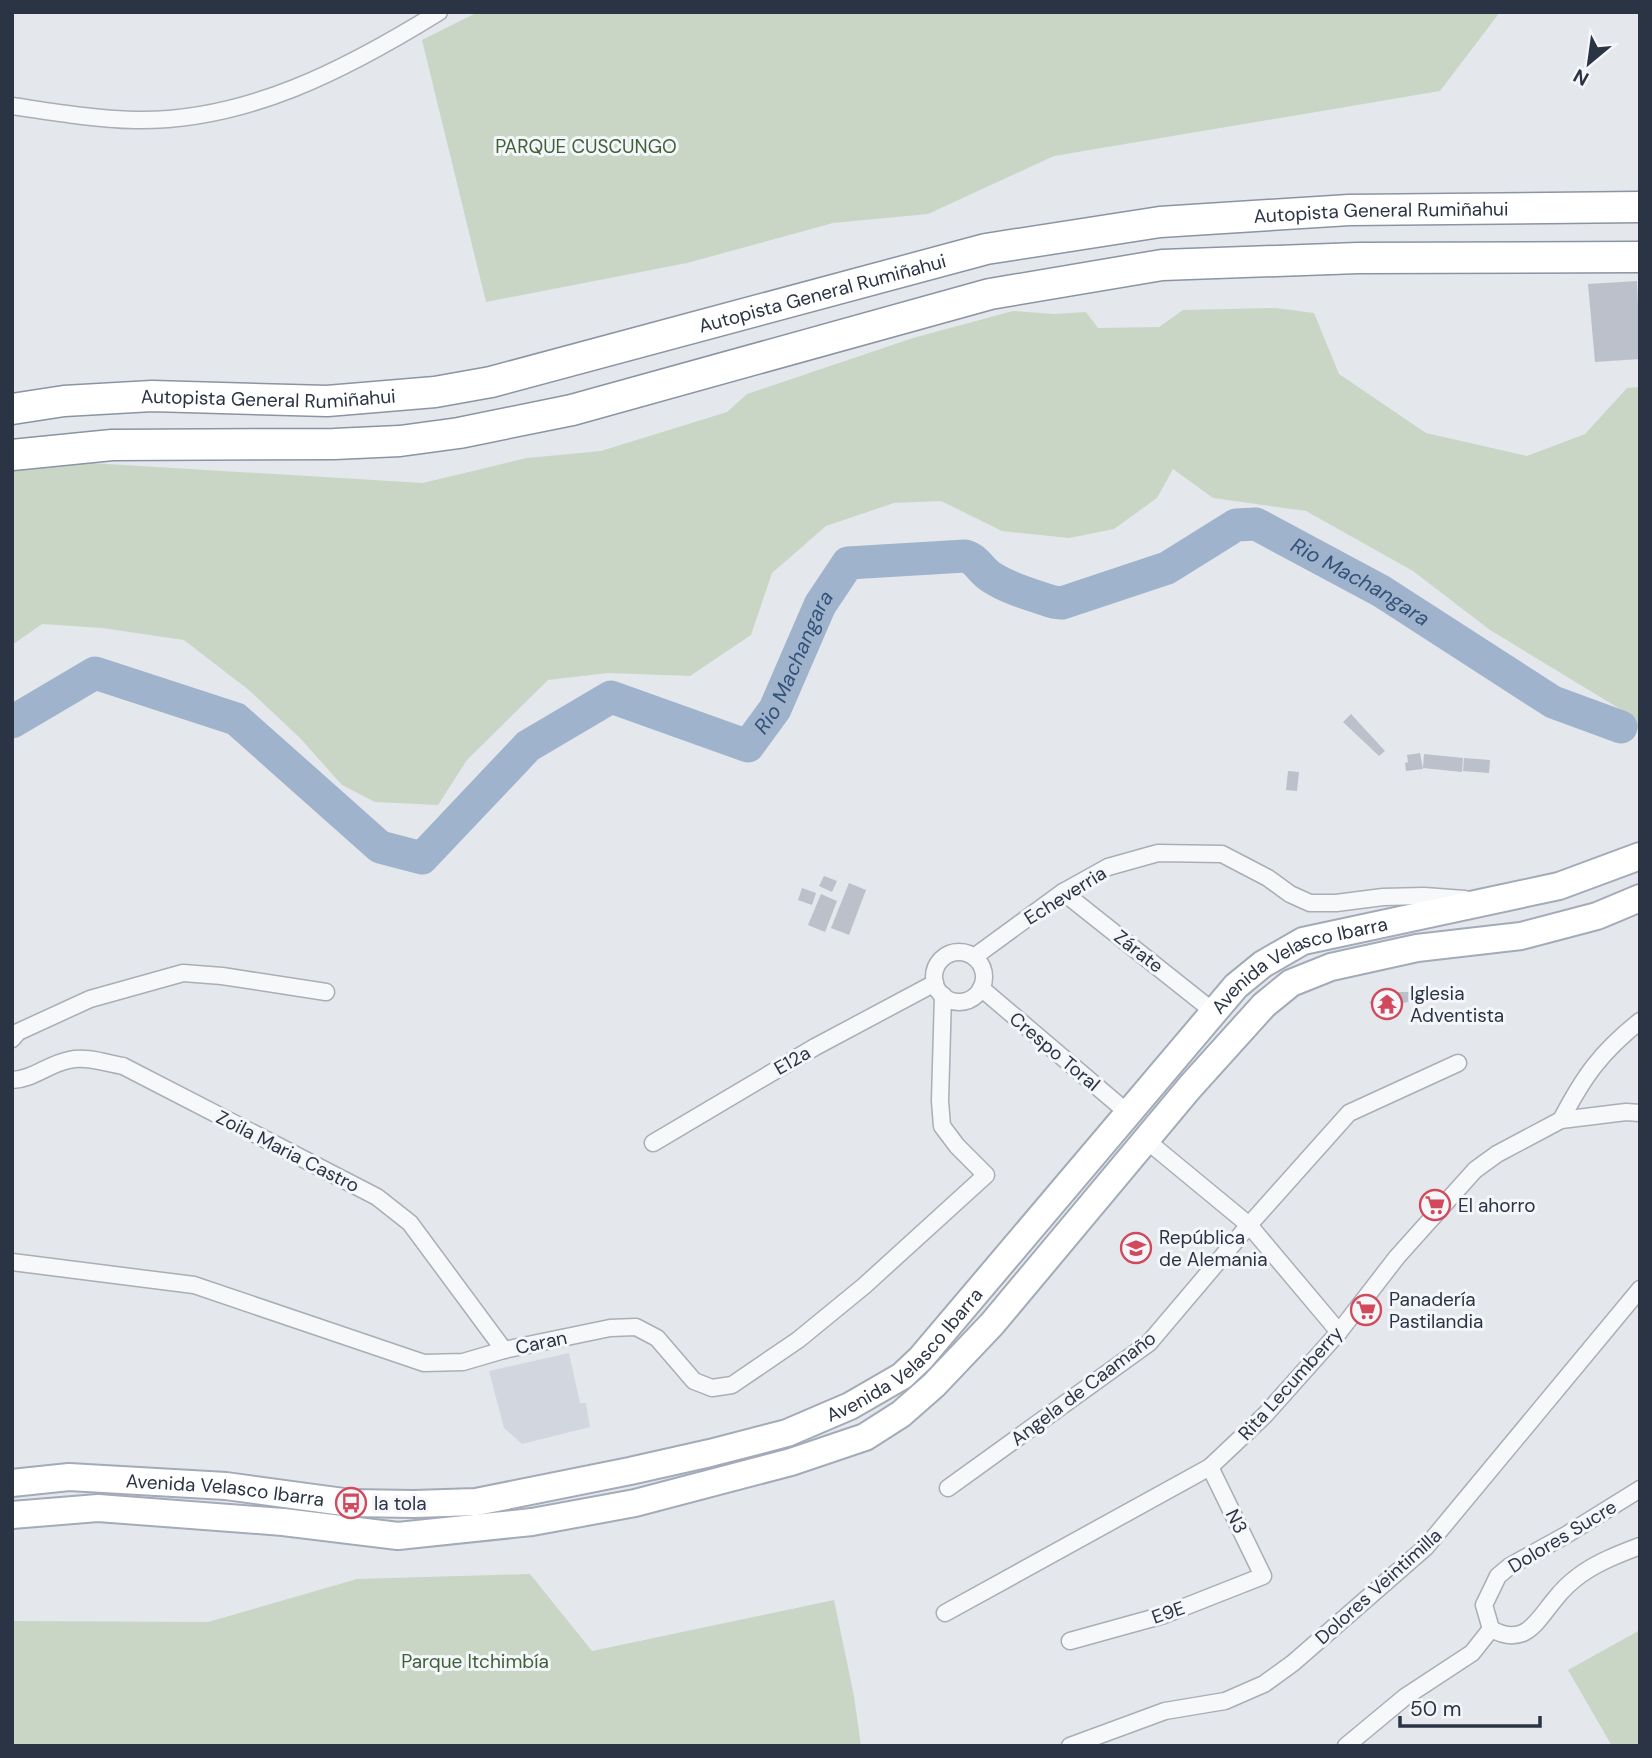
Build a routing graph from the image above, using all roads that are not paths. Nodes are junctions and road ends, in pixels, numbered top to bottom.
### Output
1 (439, 12) edge
2 (12, 106) edge
3 (1640, 207) edge
4 (1640, 257) edge
5 (12, 409) edge
6 (12, 454) edge
7 (1640, 856) edge
8 (1063, 892) junction
9 (1640, 898) edge
10 (1488, 900) junction
11 (974, 957) junction
12 (981, 988) junction
13 (939, 989) junction
14 (326, 992) dead end
15 (1214, 1012) junction
16 (1640, 1021) edge
17 (12, 1039) edge
18 (1458, 1063) dead end
19 (12, 1080) edge
20 (1129, 1113) junction
21 (1640, 1113) edge
22 (1561, 1120) junction
23 (1146, 1140) junction
24 (653, 1143) dead end
25 (1249, 1225) junction
26 (12, 1262) edge
27 (1640, 1289) edge
28 (1339, 1332) junction
29 (505, 1350) junction
30 (1210, 1467) junction
31 (12, 1483) edge
32 (948, 1488) dead end
33 (1640, 1489) edge
34 (278, 1493) junction
35 (12, 1515) edge
36 (283, 1522) junction
37 (1640, 1546) edge
38 (1263, 1576) joint
39 (945, 1613) dead end
40 (1491, 1629) junction
41 (1070, 1642) dead end
42 (1070, 1746) edge
43 (1346, 1746) edge

1 - 2 street
3 - 5 highway, Autopista General Rumiñahui
4 - 6 highway
7 - 10 main road, Avenida Velasco Ibarra
8 - 10 street, Echeverria
8 - 11 street, Echeverria
8 - 15 street, Zárate
9 - 23 main road, Avenida Velasco Ibarra
10 - 15 main road, Avenida Velasco Ibarra
11 - 12 street
11 - 13 street
12 - 13 street
12 - 20 street, Crespo Toral
13 - 24 street, E12a
13 - 29 street, Caran
14 - 17 street
15 - 20 main road, Avenida Velasco Ibarra
16 - 22 street
18 - 25 street, Angela de Caamaño
19 - 29 street, Zoila Maria Castro
20 - 34 main road, Avenida Velasco Ibarra
21 - 22 street, Rita Lecumberry
22 - 28 street, Rita Lecumberry
23 - 25 street
23 - 36 main road, Avenida Velasco Ibarra
25 - 28 street
25 - 32 street, Angela de Caamaño
26 - 29 street, Caran
27 - 42 street, Dolores Veintimilla
28 - 30 street, Rita Lecumberry
30 - 38 street, N3
30 - 39 street, Rita Lecumberry
31 - 34 main road, Avenida Velasco Ibarra
33 - 40 street, Dolores Sucre
34 - 36 main road
35 - 36 main road, Avenida Velasco Ibarra
37 - 40 street
38 - 41 street, E9E
40 - 43 street

